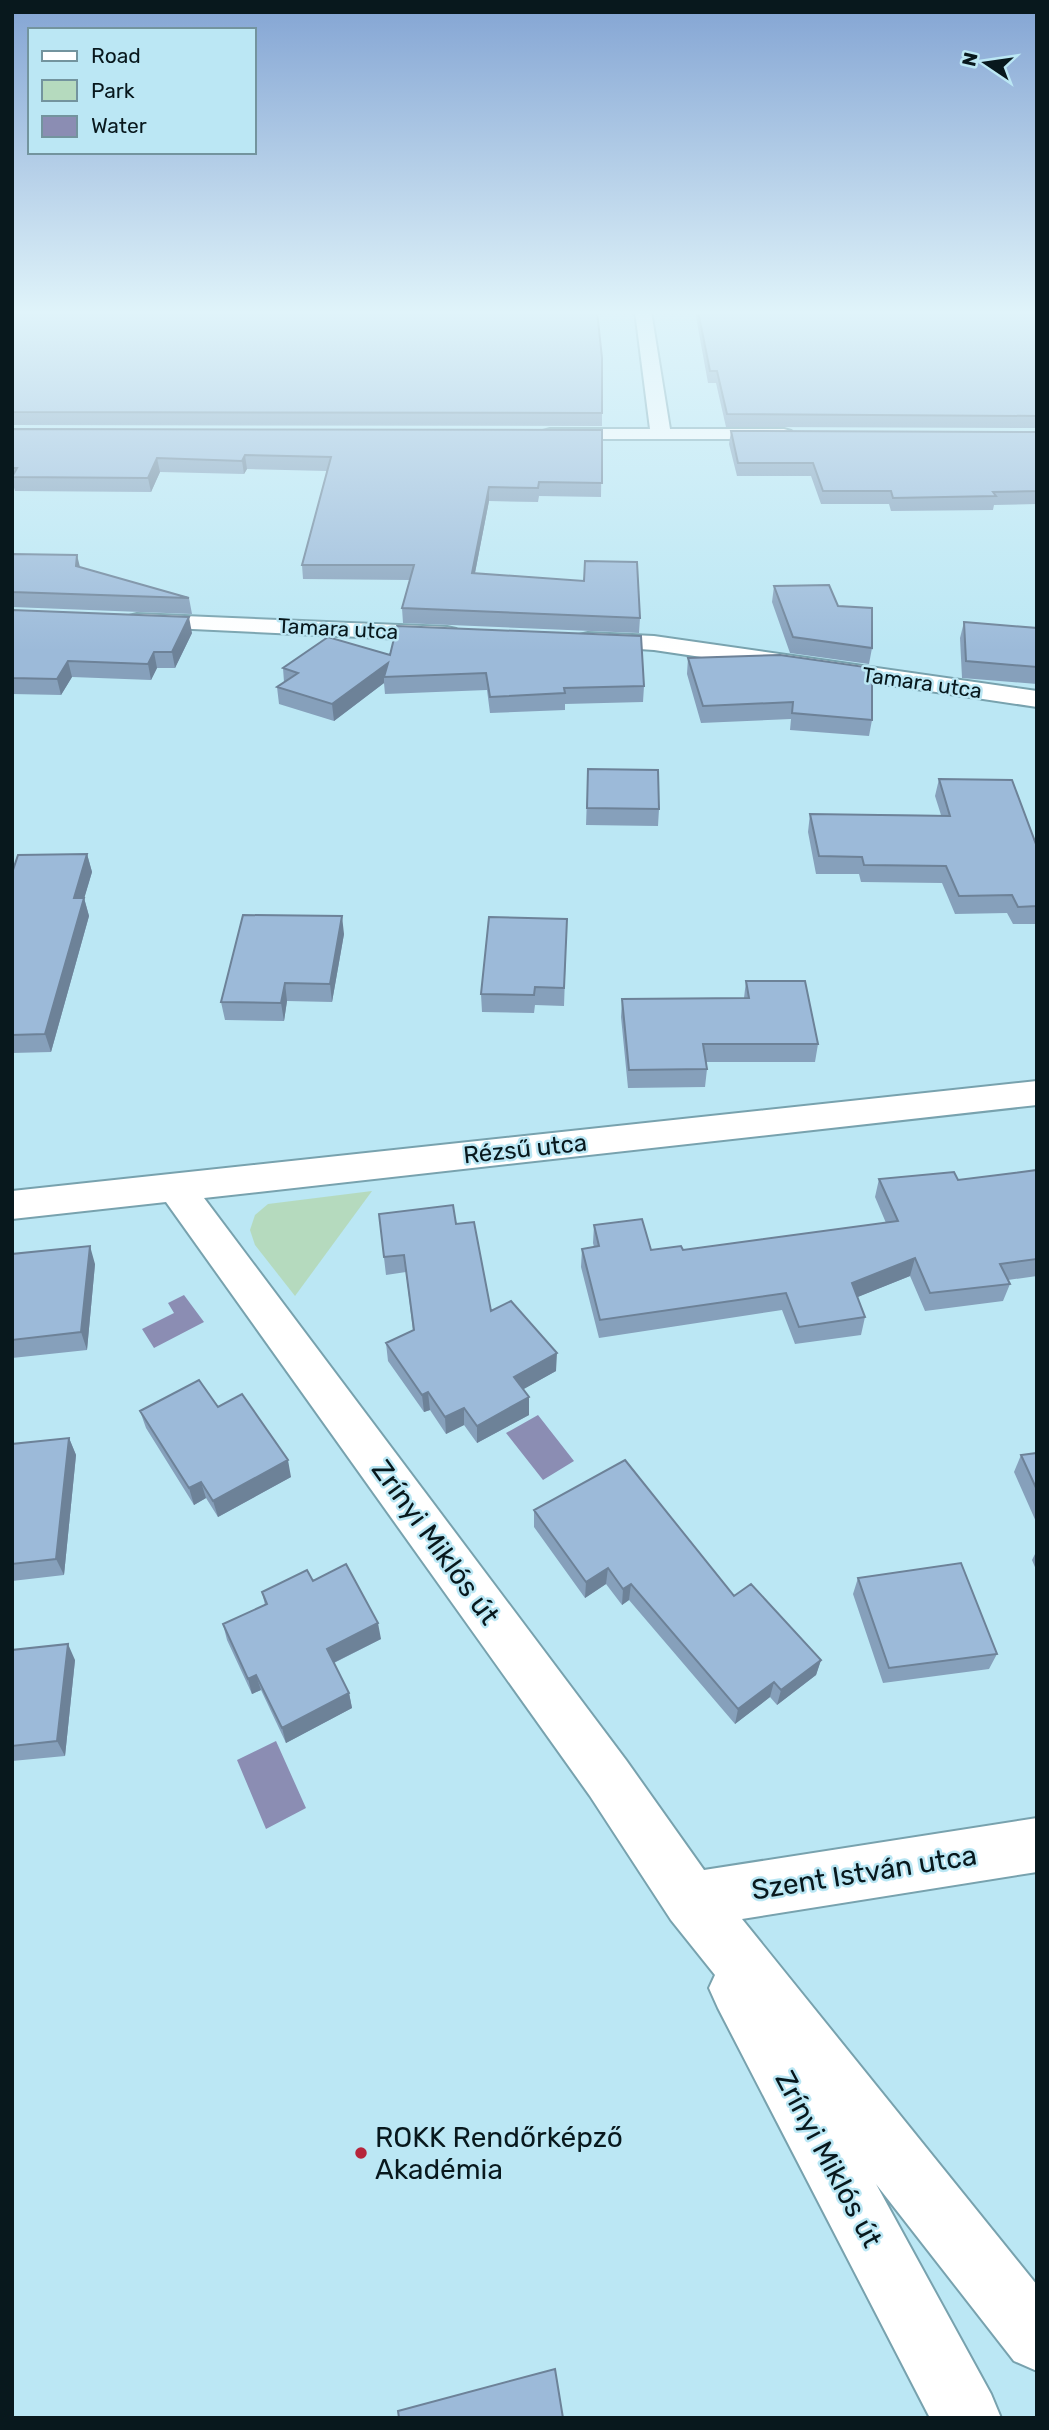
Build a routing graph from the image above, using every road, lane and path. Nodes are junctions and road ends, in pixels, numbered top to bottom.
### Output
1 (660, 424) edge
2 (537, 435) edge
3 (662, 435) junction
4 (800, 435) edge
5 (109, 620) edge
6 (465, 635) edge
7 (559, 639) edge
8 (1037, 699) edge
9 (1037, 1093) edge
10 (176, 1187) junction
11 (12, 1205) edge
12 (1037, 1845) edge
13 (691, 1900) junction
14 (1037, 2338) edge
15 (967, 2418) edge

1 - 3 street
2 - 3 street
3 - 4 street
5 - 6 street, Tamara utca
7 - 8 street, Tamara utca
9 - 10 street, Rézsű utca
10 - 11 street, Rézsű utca
10 - 13 street, Zrínyi Miklós út
12 - 13 street, Szent István utca
13 - 14 street, Zrínyi Miklós út
13 - 15 street, Zrínyi Miklós út

